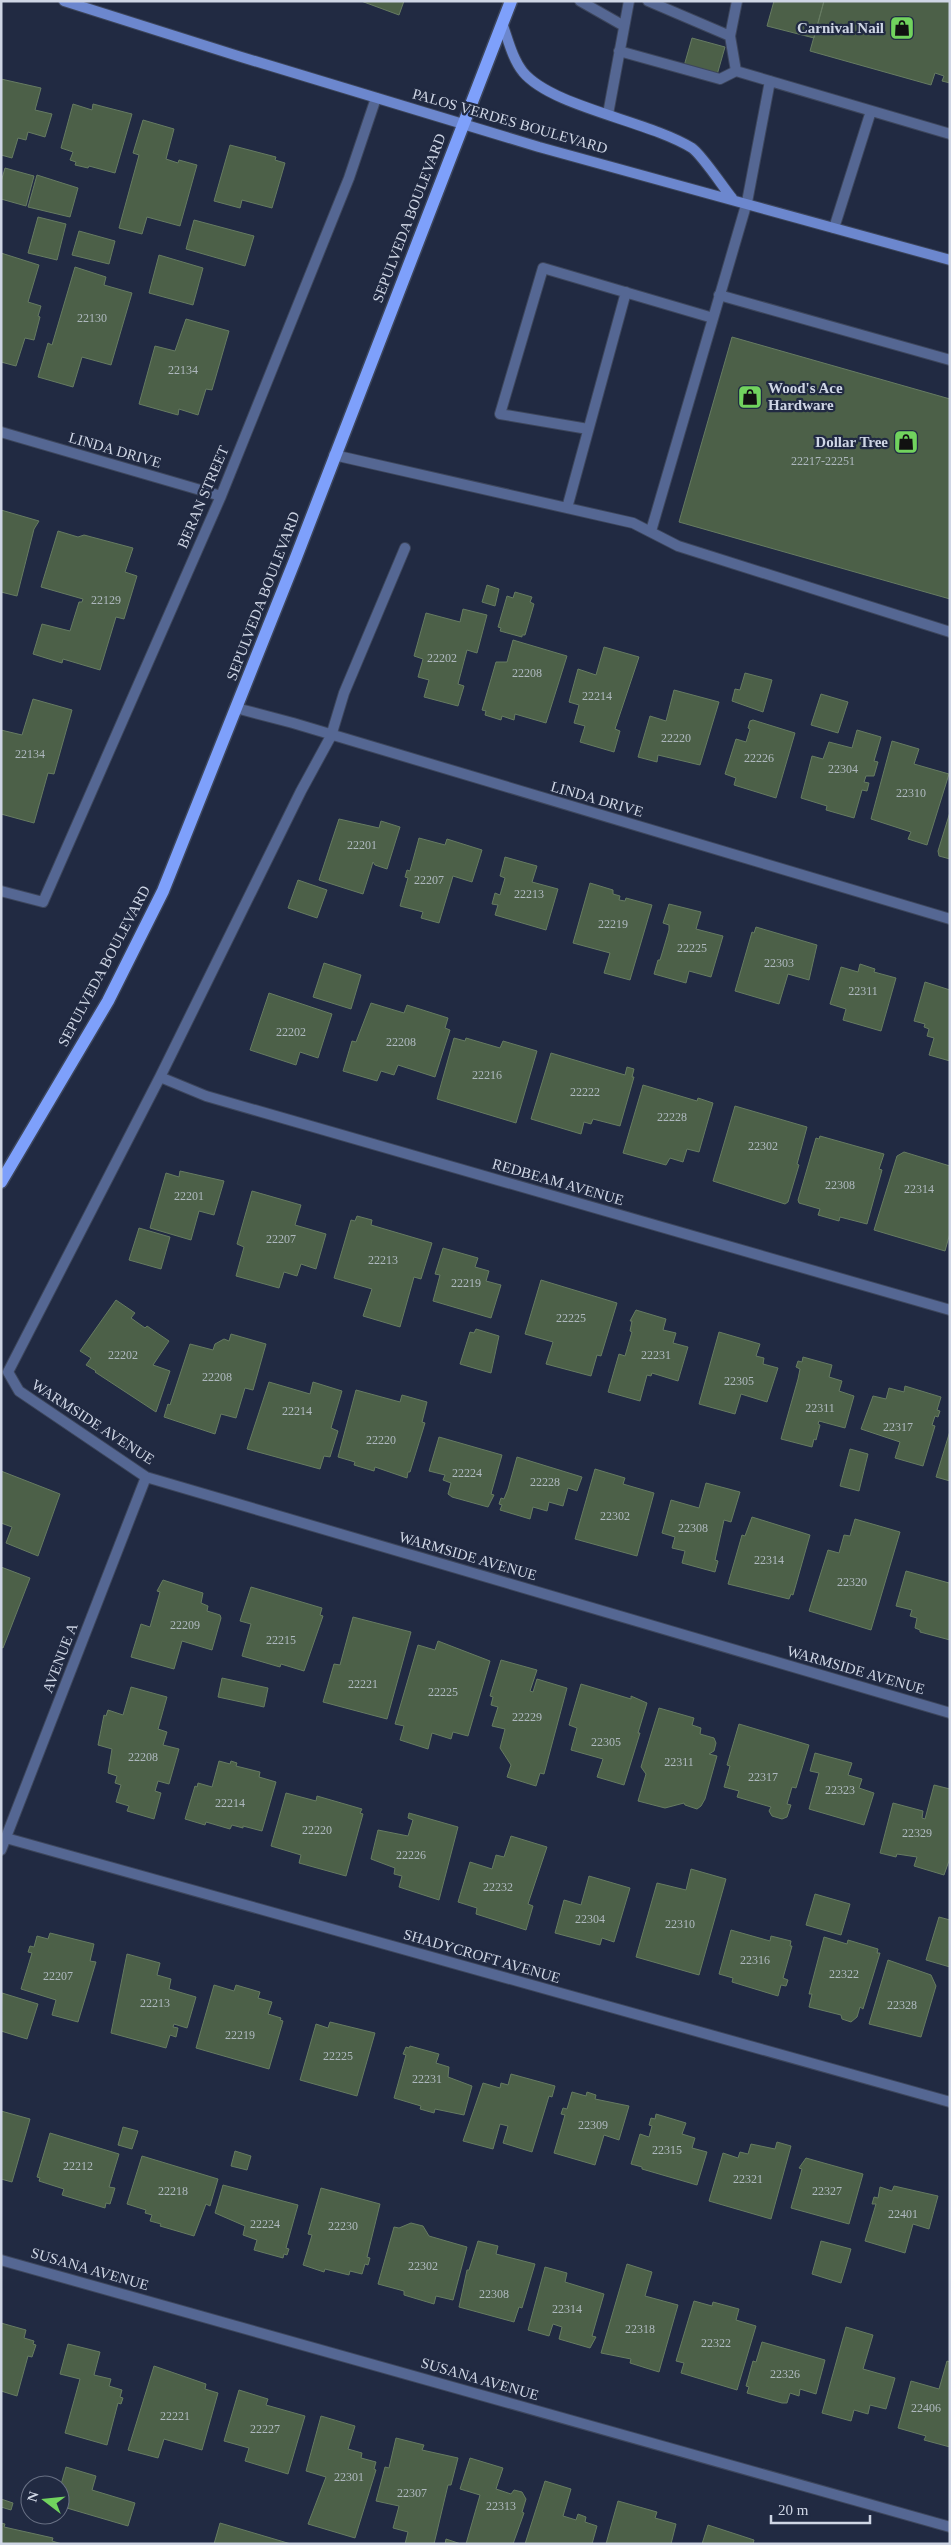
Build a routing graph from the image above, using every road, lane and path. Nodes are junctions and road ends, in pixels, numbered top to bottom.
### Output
1 (510, 1) edge
2 (580, 1) edge
3 (629, 1) edge
4 (648, 1) edge
5 (737, 1) edge
6 (68, 2) edge
7 (673, 6) edge
8 (502, 23) junction
9 (624, 26) junction
10 (730, 36) junction
11 (619, 51) junction
12 (736, 71) junction
13 (770, 81) junction
14 (376, 98) junction
15 (871, 111) junction
16 (608, 114) junction
17 (463, 124) junction
18 (950, 134) edge
19 (732, 198) junction
20 (747, 202) junction
21 (834, 228) junction
22 (950, 260) edge
23 (626, 292) junction
24 (720, 295) junction
25 (713, 318) junction
26 (950, 360) edge
27 (588, 429) junction
28 (1, 432) edge
29 (334, 455) junction
30 (221, 496) junction
31 (567, 508) junction
32 (651, 532) junction
33 (405, 548) dead end
34 (950, 632) edge
35 (236, 708) junction
36 (331, 736) junction
37 (1, 890) edge
38 (950, 919) edge
39 (160, 1077) junction
40 (1, 1182) edge
41 (950, 1310) edge
42 (146, 1476) junction
43 (950, 1713) edge
44 (6, 1838) junction
45 (1, 1850) edge
46 (950, 2102) edge
47 (1, 2260) edge
48 (950, 2528) edge

1 - 8 main road, SEPULVEDA BOULEVARD
2 - 9 street
3 - 9 street
4 - 7 street
5 - 10 street
6 - 14 main road, PALOS VERDES BOULEVARD
7 - 10 street
8 - 16 main road
8 - 17 main road, SEPULVEDA BOULEVARD
9 - 11 street
10 - 12 street
11 - 12 street
11 - 16 street
12 - 13 street
13 - 15 street
13 - 20 street
14 - 17 main road, PALOS VERDES BOULEVARD
14 - 30 street, BERAN STREET
15 - 18 street
15 - 21 street
16 - 19 main road
17 - 19 main road, PALOS VERDES BOULEVARD
17 - 29 main road, SEPULVEDA BOULEVARD
19 - 20 main road, PALOS VERDES BOULEVARD
20 - 21 main road, PALOS VERDES BOULEVARD
20 - 24 street
21 - 22 main road, PALOS VERDES BOULEVARD
23 - 25 street
23 - 27 street
23 - 27 street
24 - 25 street
24 - 26 street
25 - 32 street
27 - 31 street
28 - 30 street, LINDA DRIVE
29 - 31 street
29 - 35 main road, SEPULVEDA BOULEVARD
30 - 37 street, BERAN STREET
31 - 32 street
32 - 34 street
33 - 36 street
35 - 36 street, LINDA DRIVE
35 - 40 main road, SEPULVEDA BOULEVARD
36 - 38 street, LINDA DRIVE
36 - 39 street
39 - 41 street, REDBEAM AVENUE
39 - 42 street, WARMSIDE AVENUE
42 - 43 street, WARMSIDE AVENUE
42 - 44 street, AVENUE A
44 - 45 street, AVENUE A
44 - 46 street, SHADYCROFT AVENUE
47 - 48 street, SUSANA AVENUE

